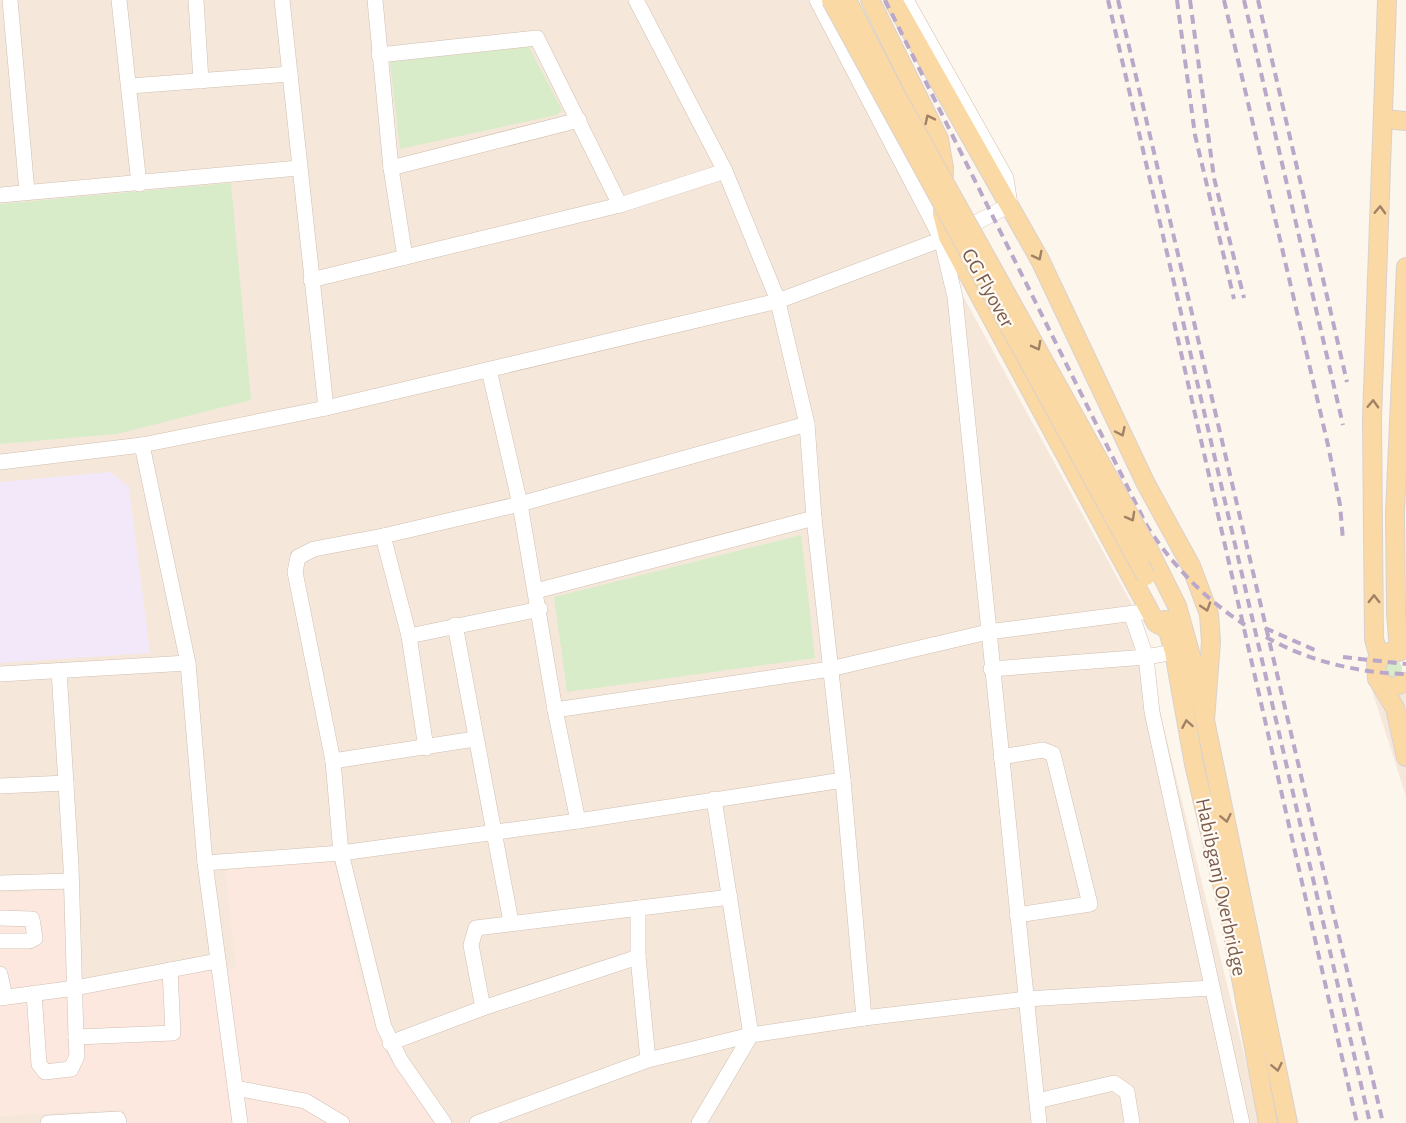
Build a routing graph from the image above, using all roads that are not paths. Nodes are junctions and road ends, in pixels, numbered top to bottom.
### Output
1 (10, 0) edge
2 (119, 0) edge
3 (196, 0) edge
4 (282, 0) edge
5 (375, 0) edge
6 (636, 0) edge
7 (817, 0) edge
8 (831, 0) edge
9 (847, 0) edge
10 (870, 0) edge
11 (893, 0) edge
12 (906, 0) edge
13 (1387, 0) edge
14 (380, 55) junction
15 (290, 74) junction
16 (201, 81) junction
17 (130, 86) junction
18 (1383, 119) junction
19 (579, 120) junction
20 (1406, 121) edge
21 (299, 168) junction
22 (391, 168) junction
23 (725, 171) junction
24 (139, 184) junction
25 (27, 192) junction
26 (0, 195) edge
27 (620, 205) junction
28 (1010, 205) junction
29 (944, 238) junction
30 (405, 257) junction
31 (1406, 267) edge
32 (311, 280) junction
33 (778, 301) junction
34 (489, 370) junction
35 (326, 408) junction
36 (1403, 419) edge
37 (807, 424) junction
38 (142, 445) junction
39 (0, 462) edge
40 (520, 504) junction
41 (1400, 512) edge
42 (814, 518) junction
43 (384, 536) junction
44 (536, 591) junction
45 (540, 609) junction
46 (1150, 611) junction
47 (1131, 613) junction
48 (455, 625) junction
49 (1169, 630) junction
50 (988, 632) junction
51 (409, 636) junction
52 (1174, 652) junction
53 (1404, 656) edge
54 (1146, 657) junction
55 (1379, 657) junction
56 (188, 663) junction
57 (1194, 667) joint
58 (830, 669) junction
59 (992, 669) junction
60 (59, 670) junction
61 (0, 674) edge
62 (1406, 682) edge
63 (1380, 683) junction
64 (555, 710) junction
65 (1205, 720) junction
66 (476, 739) junction
67 (426, 748) junction
68 (1001, 757) junction
69 (1406, 757) edge
70 (333, 761) junction
71 (843, 780) junction
72 (66, 783) junction
73 (0, 786) edge
74 (714, 799) junction
75 (578, 821) junction
76 (492, 832) junction
77 (340, 853) junction
78 (205, 863) junction
79 (71, 881) junction
80 (0, 884) edge
81 (730, 897) junction
82 (638, 908) junction
83 (1017, 915) junction
84 (0, 918) edge
85 (511, 922) junction
86 (0, 941) edge
87 (638, 957) junction
88 (217, 961) junction
89 (170, 970) junction
90 (0, 974) edge
91 (75, 988) junction
92 (1211, 988) junction
93 (34, 993) junction
94 (3, 997) edge
95 (1026, 999) junction
96 (483, 1008) junction
97 (1256, 1013) junction
98 (864, 1018) junction
99 (751, 1035) junction
100 (76, 1037) junction
101 (390, 1043) junction
102 (648, 1060) junction
103 (235, 1088) junction
104 (1037, 1101) junction
105 (48, 1123) edge
106 (119, 1123) edge
107 (240, 1123) edge
108 (342, 1123) edge
109 (444, 1123) edge
110 (477, 1123) edge
111 (699, 1123) edge
112 (1039, 1123) edge
113 (1132, 1123) edge
114 (1242, 1123) edge
115 (1268, 1123) edge
116 (1288, 1123) edge

1 - 25 street
2 - 17 street
3 - 16 street
4 - 15 street
5 - 14 street
6 - 23 street
7 - 29 street
8 - 49 main road, GG Flyover, bridge
9 -> 57 main road, GG Flyover, bridge
29 -> 10 main road
11 - 28 main road
12 - 28 street
13 - 18 main road
14 - 19 street
14 - 22 street
15 - 16 street
15 - 21 street
16 - 17 street
17 - 24 street
18 - 20 main road
55 -> 18 main road
19 - 22 street
19 - 27 street
21 - 24 street
21 - 32 street
22 - 30 street
23 - 27 street
23 - 33 street
24 - 25 street
25 - 26 street
27 - 30 street
28 - 29 street
28 -> 65 main road
29 - 33 street
29 - 46 main road
29 - 50 street
30 - 32 street
31 - 36 main road
32 - 35 street
33 - 34 street
33 - 37 street
34 - 35 street
34 - 40 street
35 - 38 street
36 - 41 main road
37 - 40 street
37 - 42 street
38 - 39 street
38 - 56 street
40 - 43 street
40 - 44 street
41 - 53 main road
42 - 44 street
42 - 58 street
43 - 51 street
43 - 70 street
44 - 45 street
45 - 48 street
45 - 64 street
46 - 47 street
46 - 49 main road
47 - 50 street
47 - 54 street
48 - 51 street
48 - 66 street
49 - 52 main road, Habibganj Overbridge
50 - 58 street
50 - 59 street
51 - 67 street
52 - 54 street
97 -> 52 main road, Habibganj Overbridge
53 - 55 main road
54 - 59 street
54 - 92 street
55 - 63 main road
56 - 60 street
56 - 78 street
57 - 65 main road, Habibganj Overbridge
58 - 64 street
58 - 71 street
59 - 68 street
60 - 61 street
60 - 72 street
62 - 63 main road
63 - 69 main road
64 - 75 street
65 -> 97 main road, Habibganj Overbridge
66 - 67 street
66 - 76 street
67 - 70 street
68 - 83 street
68 - 83 street
70 - 77 street
71 - 74 street
71 - 98 street
72 - 73 street
72 - 79 street
74 - 75 street
74 - 81 street
75 - 76 street
76 - 77 street
76 - 85 street
77 - 78 street
77 - 101 street
78 - 88 street
79 - 80 street
79 - 91 street
81 - 82 street
81 - 99 street
82 - 85 street
82 - 87 street
83 - 95 street
84 - 86 street
85 - 96 street
87 - 96 street
87 - 102 street
88 - 89 street
88 - 103 street
89 - 91 street
89 - 100 street
90 - 94 street
91 - 93 street
91 - 100 street
92 - 95 street
92 - 114 street
93 - 94 street
93 - 100 street
95 - 98 street
95 - 104 street
96 - 101 street
97 - 115 main road, Habibganj Overbridge
97 -> 116 main road, Habibganj Overbridge
98 - 99 street
99 - 102 street
99 - 111 street
101 - 109 street
102 - 110 street
103 - 107 street
103 - 108 street
104 - 112 street
104 - 113 street
105 - 106 street

